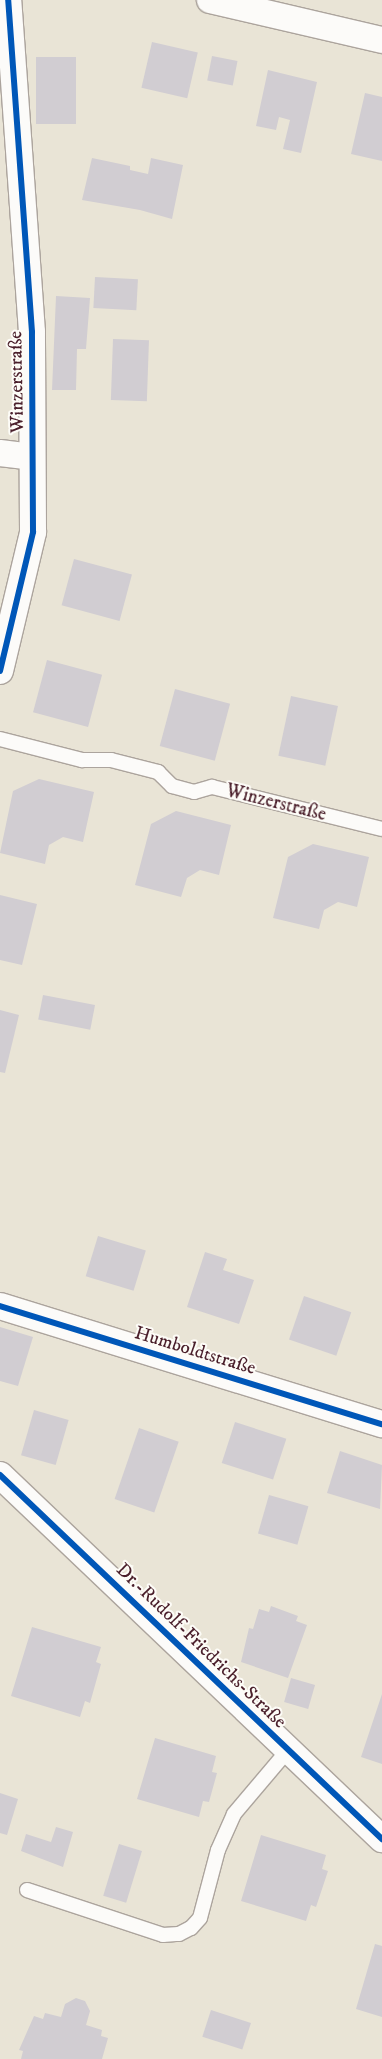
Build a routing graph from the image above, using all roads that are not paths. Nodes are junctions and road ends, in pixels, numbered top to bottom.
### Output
1 (8, 0) edge
2 (210, 0) edge
3 (382, 40) edge
4 (0, 453) edge
5 (32, 457) junction
6 (0, 671) edge
7 (0, 739) edge
8 (382, 829) edge
9 (0, 1306) edge
10 (382, 1424) edge
11 (0, 1475) edge
12 (288, 1750) junction
13 (382, 1839) edge
14 (27, 1890) dead end

1 - 5 street, Winzerstraße
2 - 3 street
4 - 5 street
5 - 6 street, Winzerstraße
7 - 8 lane, Winzerstraße
9 - 10 street, Humboldtstraße
11 - 12 street, Dr.-Rudolf-Friedrichs-Straße
12 - 13 street, Dr.-Rudolf-Friedrichs-Straße
12 - 14 lane

